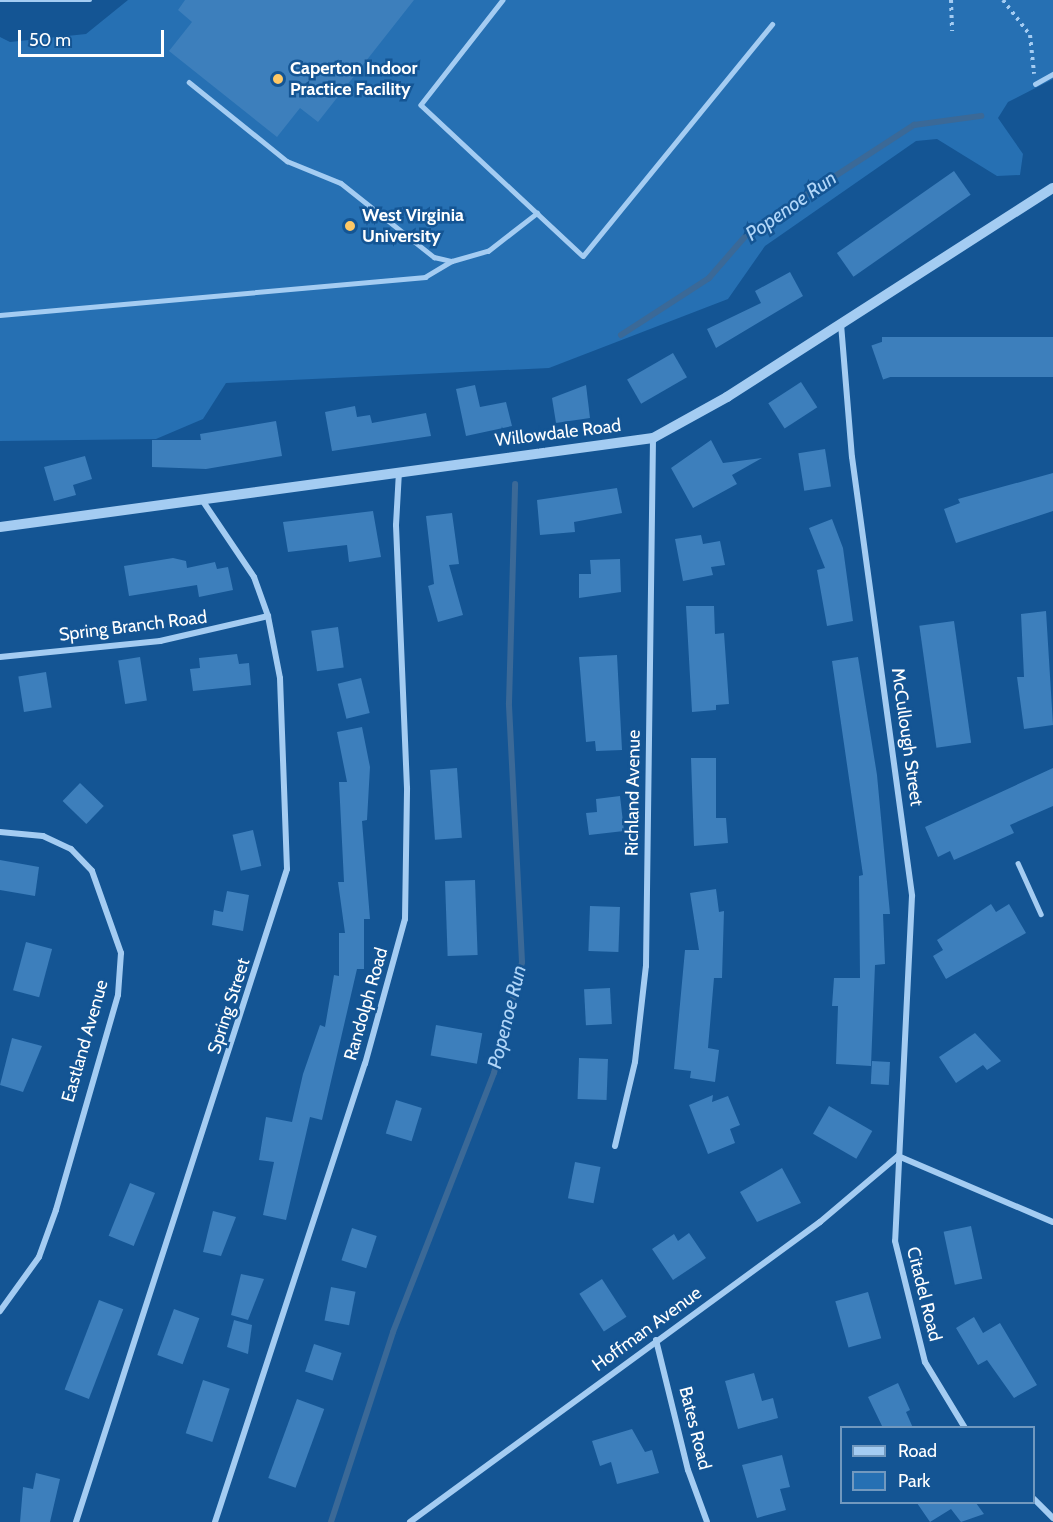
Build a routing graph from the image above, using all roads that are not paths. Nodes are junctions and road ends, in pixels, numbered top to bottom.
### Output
1 (0, 0) edge
2 (90, 0) edge
3 (503, 0) edge
4 (772, 24) dead end
5 (1053, 74) edge
6 (189, 82) dead end
7 (1035, 84) road end
8 (1053, 188) edge
9 (537, 213) junction
10 (452, 261) junction
11 (0, 315) edge
12 (841, 323) junction
13 (653, 438) junction
14 (399, 471) junction
15 (202, 500) junction
16 (0, 527) edge
17 (268, 616) junction
18 (0, 657) edge
19 (0, 832) edge
20 (1018, 863) dead end
21 (1041, 914) dead end
22 (615, 1146) dead end
23 (898, 1156) junction
24 (1053, 1222) edge
25 (0, 1311) edge
26 (656, 1340) junction
27 (964, 1426) edge
28 (1035, 1500) edge
29 (1053, 1518) edge
30 (76, 1522) edge
31 (215, 1522) edge
32 (410, 1522) edge
33 (707, 1522) edge

1 - 2 lane
3 - 9 lane
4 - 9 lane
5 - 7 lane
6 - 10 lane
8 - 12 street, Willowdale Road
9 - 10 lane
10 - 11 lane
12 - 13 street, Willowdale Road
12 - 23 street, McCullough Street
13 - 14 street, Willowdale Road
13 - 22 street, Richland Avenue
14 - 15 street, Willowdale Road
14 - 31 street, Randolph Road
15 - 16 street, Willowdale Road
15 - 17 street, Spring Street
17 - 18 street, Spring Branch Road
17 - 30 street, Spring Street
19 - 25 street, Eastland Avenue
20 - 21 lane
23 - 24 street
23 - 26 street, Hoffman Avenue
23 - 27 street, Citadel Road
26 - 32 street, Hoffman Avenue
26 - 33 street, Bates Road
28 - 29 street

